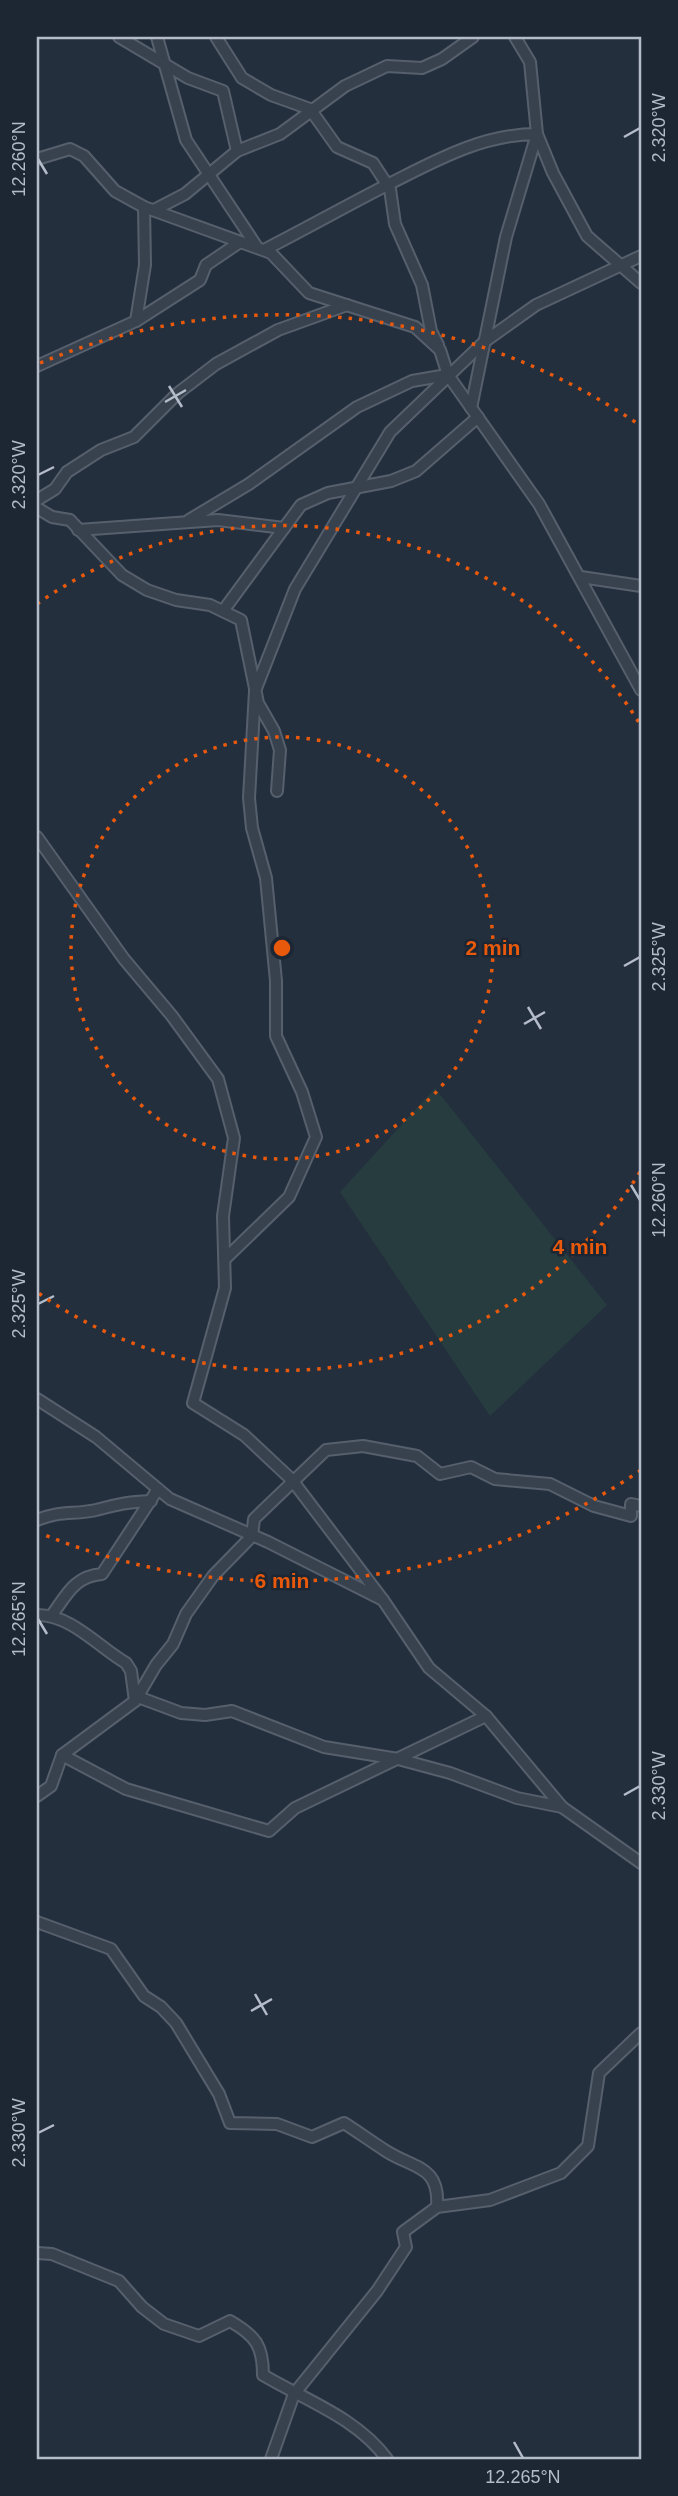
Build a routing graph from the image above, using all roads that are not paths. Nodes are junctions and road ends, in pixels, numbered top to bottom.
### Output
1 (119, 37) edge
2 (157, 37) edge
3 (216, 37) edge
4 (473, 37) edge
5 (514, 37) edge
6 (166, 66) junction
7 (310, 109) junction
8 (537, 135) junction
9 (237, 150) junction
10 (37, 159) edge
11 (209, 175) junction
12 (388, 185) junction
13 (149, 209) junction
14 (240, 242) junction
15 (261, 249) junction
16 (641, 256) edge
17 (621, 265) junction
18 (641, 283) edge
19 (347, 305) junction
20 (136, 321) junction
21 (484, 342) junction
22 (440, 350) junction
23 (37, 366) edge
24 (448, 375) junction
25 (474, 413) junction
26 (353, 489) junction
27 (37, 500) edge
28 (37, 508) edge
29 (187, 521) junction
30 (284, 528) junction
31 (78, 530) junction
32 (581, 578) junction
33 (641, 586) edge
34 (223, 611) junction
35 (641, 690) edge
36 (255, 691) junction
37 (277, 791) dead end
38 (37, 837) edge
39 (225, 1259) junction
40 (37, 1399) edge
41 (292, 1480) junction
42 (159, 1489) junction
43 (151, 1501) junction
44 (641, 1506) edge
45 (37, 1520) edge
46 (252, 1536) junction
47 (383, 1600) junction
48 (37, 1615) edge
49 (52, 1615) junction
50 (137, 1699) junction
51 (486, 1716) junction
52 (62, 1755) junction
53 (398, 1759) junction
54 (37, 1796) edge
55 (562, 1807) junction
56 (641, 1863) edge
57 (37, 1922) edge
58 (641, 2033) edge
59 (438, 2207) junction
60 (37, 2253) edge
61 (294, 2394) junction
62 (271, 2459) edge
63 (387, 2459) edge

1 - 6 street
2 - 6 street
3 - 7 street
4 - 7 street
5 - 8 street
6 - 9 street
6 - 11 street
7 - 9 street
7 - 12 street
8 - 12 street
8 - 17 street
8 - 21 street
9 - 11 street
10 - 13 street
11 - 13 street
11 - 15 street
12 - 15 street
12 - 22 street
13 - 14 street
13 - 20 street
14 - 15 street
14 - 20 street
15 - 19 street
16 - 17 street
17 - 18 street
17 - 21 street
19 - 22 street
19 - 27 street
20 - 23 street
21 - 24 street
21 - 25 street
22 - 24 street
24 - 25 street
24 - 26 street
24 - 29 street
25 - 26 street
25 - 32 street
26 - 30 street
26 - 36 street
28 - 31 street
29 - 30 street
29 - 31 street
30 - 34 street
31 - 34 street
32 - 33 street
32 - 35 street
34 - 36 street
36 - 37 street
36 - 39 street
38 - 39 street
39 - 41 street
40 - 42 street
41 - 44 street
41 - 46 street
41 - 47 street
42 - 43 street
42 - 46 street
43 - 45 street
43 - 49 street
46 - 47 street
46 - 50 street
47 - 51 street
48 - 49 street
49 - 50 street
50 - 52 street
50 - 53 street
51 - 53 street
51 - 55 street
52 - 53 street
52 - 54 street
53 - 55 street
55 - 56 street
57 - 59 street
58 - 59 street
59 - 61 street
60 - 61 street
61 - 62 street
61 - 63 street

